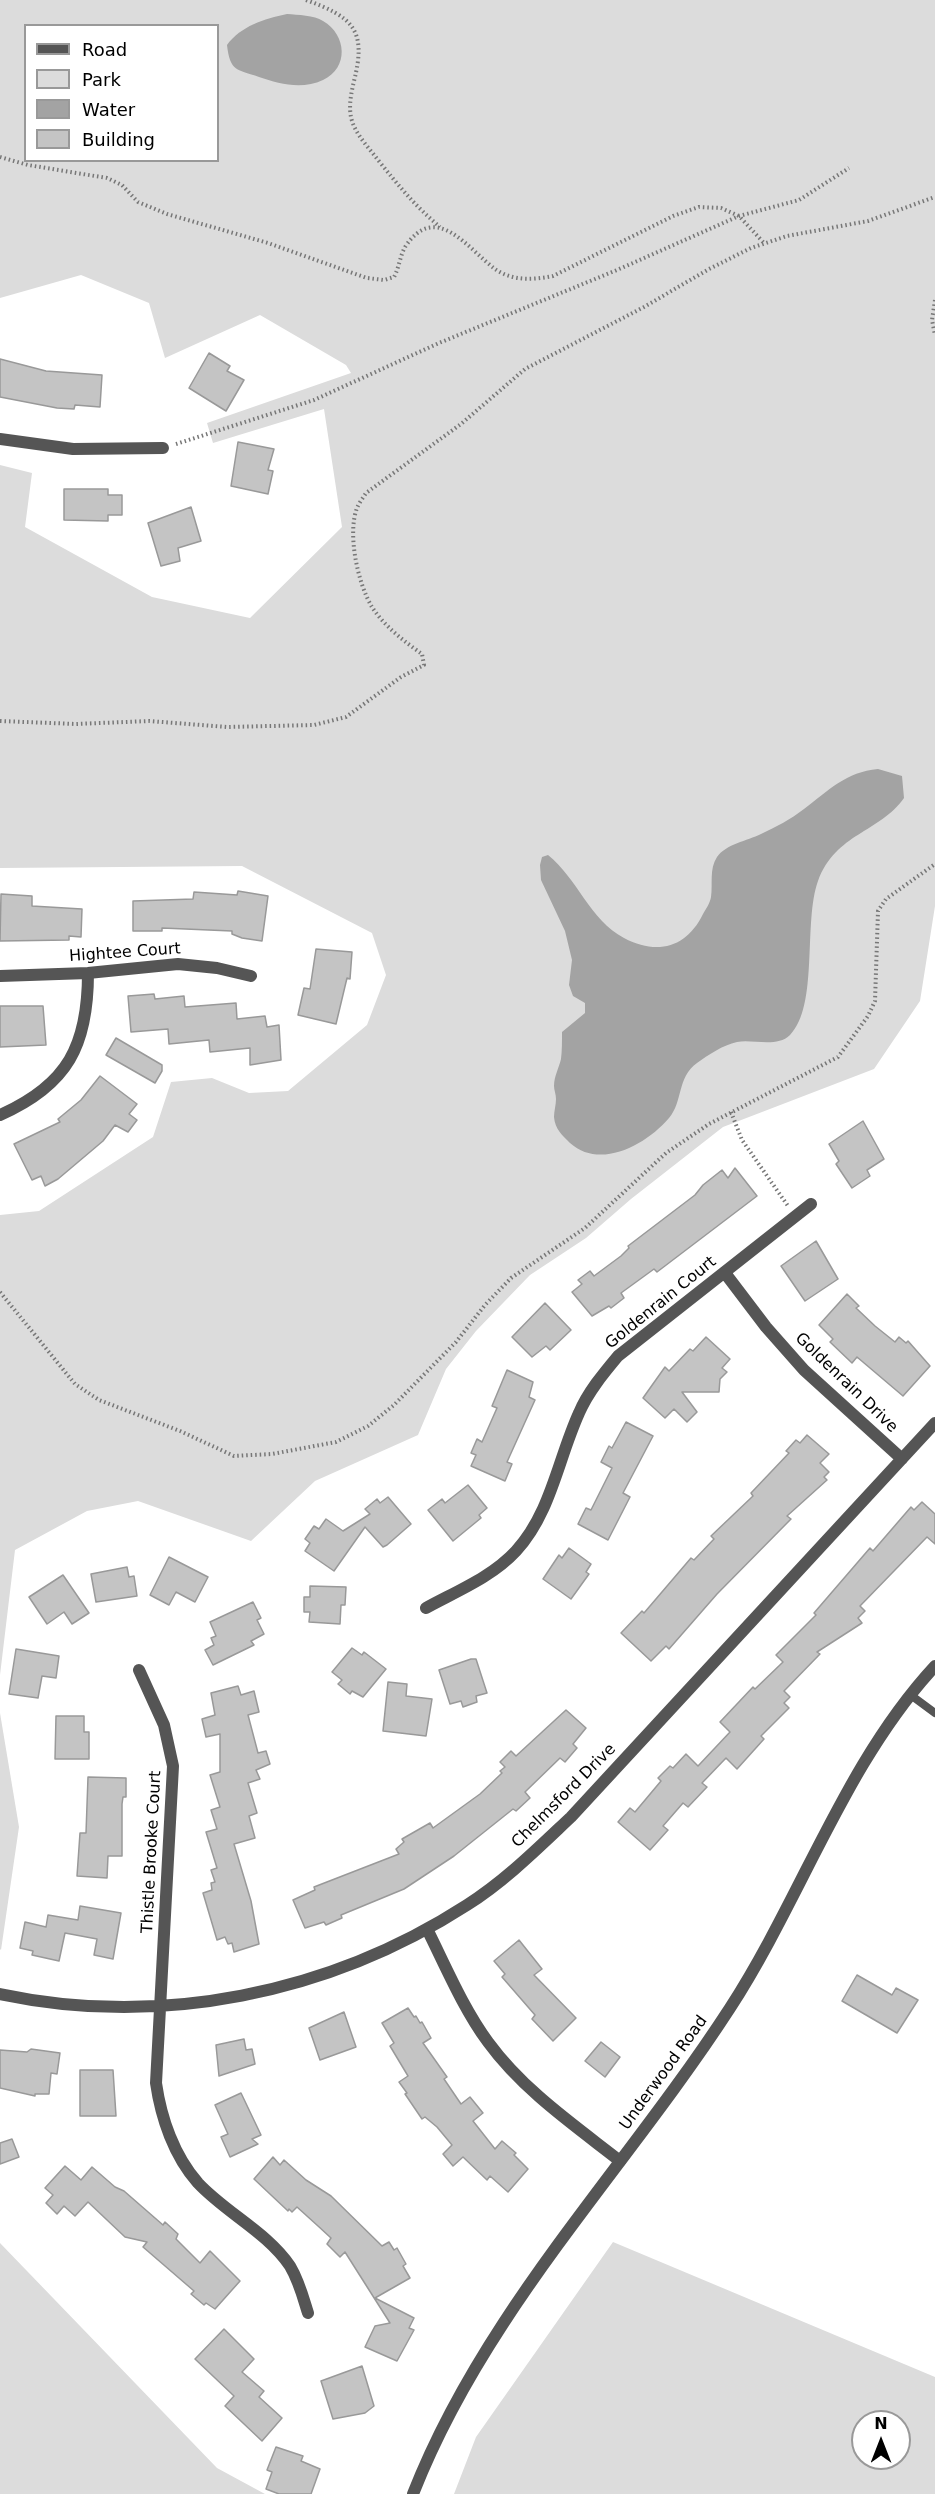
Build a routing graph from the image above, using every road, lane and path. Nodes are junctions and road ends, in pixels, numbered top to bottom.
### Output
1 (306, 0) edge
2 (0, 157) edge
3 (849, 168) dead end
4 (935, 197) edge
5 (739, 216) junction
6 (440, 228) junction
7 (764, 243) junction
8 (935, 300) edge
9 (935, 334) edge
10 (0, 440) edge
11 (163, 448) joint
12 (0, 721) edge
13 (935, 864) edge
14 (88, 973) junction
15 (0, 976) edge
16 (251, 976) dead end
17 (731, 1112) junction
18 (0, 1115) edge
19 (784, 1200) dead end
20 (811, 1204) dead end
21 (725, 1273) junction
22 (0, 1292) edge
23 (935, 1423) edge
24 (902, 1459) junction
25 (426, 1608) dead end
26 (935, 1666) edge
27 (139, 1670) dead end
28 (912, 1696) junction
29 (935, 1713) edge
30 (427, 1929) junction
31 (0, 1994) edge
32 (160, 2006) junction
33 (620, 2161) junction
34 (308, 2313) dead end
35 (413, 2494) edge

1 - 6 path
2 - 6 path
3 - 5 path
4 - 7 path
5 - 6 path
5 - 7 path
5 - 11 path
7 - 12 path
8 - 9 path
10 - 11 street
13 - 17 path
14 - 15 street, Hightee Court
14 - 16 street, Hightee Court
14 - 18 street
17 - 19 path
17 - 22 path
20 - 21 street, Goldenrain Court
21 - 24 street, Goldenrain Drive
21 - 25 street, Goldenrain Court
23 - 24 street, Chelmsford Drive
24 - 30 street, Chelmsford Drive
26 - 28 street, Underwood Road
27 - 32 street, Thistle Brooke Court
28 - 29 lane
28 - 33 street, Underwood Road
30 - 32 street, Chelmsford Drive
30 - 33 street
31 - 32 street, Chelmsford Drive
32 - 34 street, Thistle Brooke Court
33 - 35 street, Underwood Road

